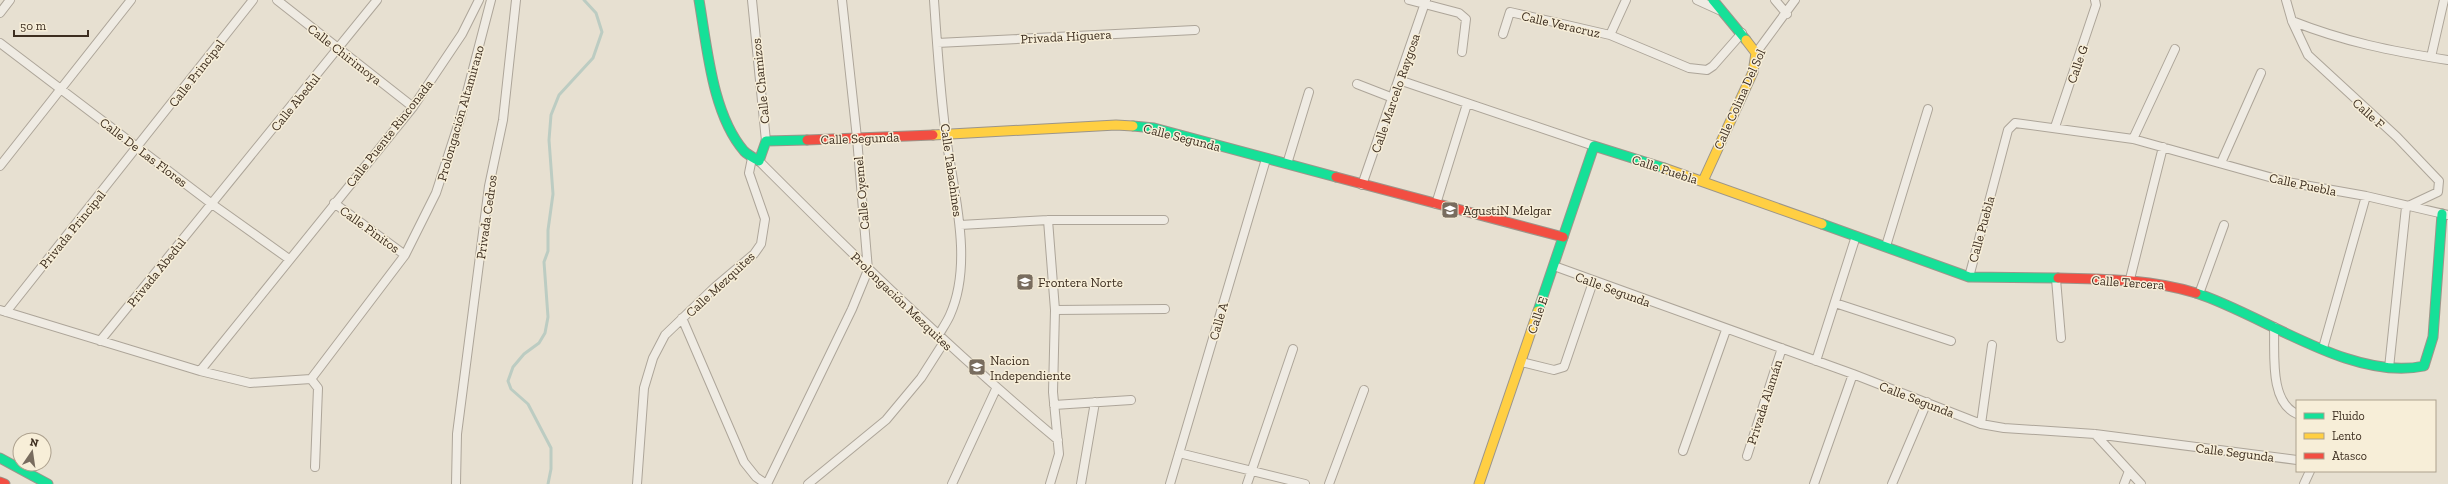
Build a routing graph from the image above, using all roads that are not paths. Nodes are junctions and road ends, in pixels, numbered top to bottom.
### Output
1 (10, 0) edge
2 (131, 0) edge
3 (253, 0) edge
4 (277, 0) edge
5 (377, 0) edge
6 (479, 0) edge
7 (491, 0) edge
8 (516, 0) edge
9 (699, 0) edge
10 (752, 0) edge
11 (842, 0) edge
12 (934, 0) edge
13 (1409, 0) edge
14 (1626, 0) edge
15 (1697, 0) edge
16 (1712, 0) edge
17 (1775, 0) edge
18 (1795, 0) edge
19 (2095, 0) edge
20 (2286, 0) edge
21 (2444, 0) edge
22 (1426, 3) edge
23 (1719, 10) junction
24 (0, 13) edge
25 (1787, 14) junction
26 (2292, 21) junction
27 (1194, 30) dead end
28 (1742, 33) junction
29 (1503, 34) dead end
30 (1610, 35) junction
31 (0, 43) edge
32 (937, 43) junction
33 (338, 49) junction
34 (2175, 49) dead end
35 (1462, 52) dead end
36 (1756, 53) junction
37 (2431, 57) junction
38 (2448, 60) edge
39 (2261, 73) dead end
40 (1399, 80) junction
41 (1357, 84) dead end
42 (61, 90) junction
43 (1309, 92) dead end
44 (1393, 98) junction
45 (1467, 104) junction
46 (413, 107) junction
47 (1928, 109) dead end
48 (2055, 127) junction
49 (946, 136) junction
50 (857, 138) junction
51 (2133, 139) junction
52 (766, 141) junction
53 (138, 146) junction
54 (1594, 146) junction
55 (2163, 147) junction
56 (1266, 159) junction
57 (755, 160) junction
58 (2221, 163) junction
59 (1286, 164) junction
60 (0, 166) edge
61 (1702, 181) junction
62 (1362, 185) junction
63 (2366, 196) junction
64 (334, 203) junction
65 (212, 204) junction
66 (1436, 204) junction
67 (2406, 207) junction
68 (2445, 215) edge
69 (1048, 220) junction
70 (1164, 220) dead end
71 (960, 225) junction
72 (2224, 225) dead end
73 (1856, 236) junction
74 (1563, 237) junction
75 (1886, 246) junction
76 (405, 255) junction
77 (289, 258) junction
78 (1554, 266) junction
79 (868, 270) junction
80 (1969, 276) junction
81 (2056, 279) junction
82 (2130, 280) junction
83 (1593, 282) junction
84 (2199, 294) junction
85 (1835, 303) junction
86 (1165, 309) dead end
87 (1055, 310) junction
88 (3, 311) edge
89 (682, 318) junction
90 (2274, 327) junction
91 (1726, 330) junction
92 (938, 336) junction
93 (2061, 338) dead end
94 (100, 341) junction
95 (1951, 341) dead end
96 (944, 342) junction
97 (1992, 345) dead end
98 (1782, 348) junction
99 (2323, 348) junction
100 (1293, 349) dead end
101 (1816, 361) junction
102 (1521, 362) junction
103 (2390, 368) junction
104 (200, 372) junction
105 (1854, 374) junction
106 (311, 379) junction
107 (996, 389) junction
108 (1364, 390) dead end
109 (1130, 400) dead end
110 (1095, 402) junction
111 (1927, 402) junction
112 (1054, 405) junction
113 (2296, 413) edge
114 (1981, 424) junction
115 (2095, 434) junction
116 (1058, 440) junction
117 (1683, 451) dead end
118 (1179, 453) junction
119 (1747, 456) dead end
120 (0, 458) edge
121 (2296, 460) edge
122 (315, 467) dead end
123 (1251, 471) junction
124 (2129, 471) junction
125 (2310, 472) edge
126 (0, 482) edge
127 (5, 484) edge
128 (48, 484) edge
129 (456, 484) edge
130 (637, 484) edge
131 (766, 484) edge
132 (808, 484) edge
133 (952, 484) edge
134 (1050, 484) edge
135 (1081, 484) edge
136 (1170, 484) edge
137 (1247, 484) edge
138 (1305, 484) edge
139 (1329, 484) edge
140 (1479, 484) edge
141 (1814, 484) edge
142 (1892, 484) edge
143 (2124, 484) edge
144 (2141, 484) edge
145 (2304, 484) edge

1 - 24 street
2 - 42 street
3 - 53 street, Calle Principal
4 - 33 street, Calle Chirimoya
5 - 33 street, Calle Abedul
6 - 46 street, Calle Puente Rinconada
7 - 76 street, Prolongación Altamirano
8 - 129 street, Privada Cedros
9 - 57 main road
10 - 52 street, Calle Chamizos
11 - 50 street, Calle Oyemel
12 - 32 street, Calle Tabachines
13 - 22 street
14 - 30 street, Calle Veracruz
15 - 23 street
16 - 23 main road
17 - 25 street
18 - 25 street, Calle Colina Del Sol
19 - 48 street, Calle G
20 - 26 street, Calle F
21 - 37 street
22 - 35 street
22 - 40 street, Calle Marcelo Raygosa
23 - 28 main road
25 - 36 street, Calle Colina Del Sol
26 - 37 street
26 - 67 street, Calle F
27 - 32 street, Privada Higuera
28 - 30 street, Calle Veracruz
28 - 36 main road
29 - 30 street, Calle Veracruz
31 - 42 street, Calle De Las Flores
32 - 49 street, Calle Tabachines
33 - 46 street, Calle Chirimoya
33 - 65 street, Calle Abedul
34 - 51 street
36 - 61 main road, Calle Colina Del Sol
37 - 38 street
39 - 58 street
40 - 44 street, Calle Marcelo Raygosa
40 - 45 street, Calle Puebla
41 - 44 street
42 - 53 street, Calle De Las Flores
42 - 60 street
43 - 59 street
44 - 62 street, Calle Marcelo Raygosa
45 - 54 street, Calle Puebla
45 - 66 street
46 - 64 street, Calle Puente Rinconada
47 - 75 street
48 - 51 street, Calle Puebla
48 - 80 street, Calle Puebla
49 - 50 main road, Calle Segunda
49 - 56 main road, Calle Segunda
49 - 71 street, Calle Tabachines
50 - 52 main road, Calle Segunda
50 - 79 street, Calle Oyemel
51 - 55 street, Calle Puebla
52 - 57 main road, Calle Chamizos
53 - 65 street, Calle De Las Flores
53 - 88 street, Privada Principal
54 - 61 main road, Calle Puebla
54 - 74 main road, Calle E
55 - 58 street, Calle Puebla
55 - 82 street
56 - 59 main road, Calle Segunda
56 - 118 street, Calle A
57 - 79 street, Prolongación Mezquites
57 - 89 street, Calle Mezquites
58 - 63 street, Calle Puebla
59 - 62 main road, Calle Segunda
61 - 73 main road, Calle Puebla
62 - 66 main road, Calle Segunda
63 - 67 street, Calle Puebla
63 - 99 street
64 - 76 street, Calle Pinitos
64 - 77 street, Calle Puente Rinconada
65 - 77 street, Calle De Las Flores
65 - 94 street, Privada Abedul
66 - 74 main road, Calle Segunda
67 - 68 street, Calle Puebla
67 - 103 street
68 - 103 main road, Calle Tercera
69 - 70 street
69 - 71 street
69 - 87 street
71 - 92 street, Calle Tabachines
72 - 84 street
73 - 75 main road, Calle Puebla
73 - 85 street
74 - 78 main road, Calle E
75 - 80 main road, Calle Puebla
76 - 106 street, Prolongación Altamirano
77 - 104 street, Calle Puente Rinconada
78 - 83 street, Calle Segunda
78 - 102 main road, Calle E
79 - 92 street, Prolongación Mezquites
79 - 131 street, Calle Oyemel
80 - 81 main road, Calle Tercera
81 - 82 main road, Calle Tercera
81 - 93 street
82 - 84 main road, Calle Tercera
83 - 91 street, Calle Segunda
83 - 102 street
84 - 90 main road, Calle Tercera
85 - 95 street
85 - 101 street
86 - 87 street
87 - 112 street
88 - 94 street
89 - 130 street, Calle Mezquites
89 - 131 street, Calle Mezquites
90 - 99 main road, Calle Tercera
90 - 113 street
91 - 98 street, Calle Segunda
91 - 117 street
92 - 96 street, Prolongación Mezquites
94 - 104 street
96 - 107 street, Prolongación Mezquites
96 - 132 street
97 - 114 street
98 - 101 street, Calle Segunda
98 - 119 street, Privada Alamán
99 - 103 main road, Calle Tercera
100 - 123 street
101 - 105 street, Calle Segunda
102 - 140 main road, Calle E
104 - 106 street
105 - 111 street, Calle Segunda
105 - 141 street
106 - 122 street
107 - 116 street, Prolongación Mezquites
107 - 133 street
108 - 139 street
109 - 110 street
110 - 112 street
110 - 135 street
111 - 114 street, Calle Segunda
111 - 142 street
112 - 116 street
114 - 115 street, Calle Segunda
115 - 121 street, Calle Segunda
115 - 124 street
116 - 134 street
118 - 123 street
118 - 136 street, Calle A
120 - 128 main road
123 - 137 street
123 - 138 street
124 - 143 street
124 - 144 street
125 - 145 street
126 - 127 main road

